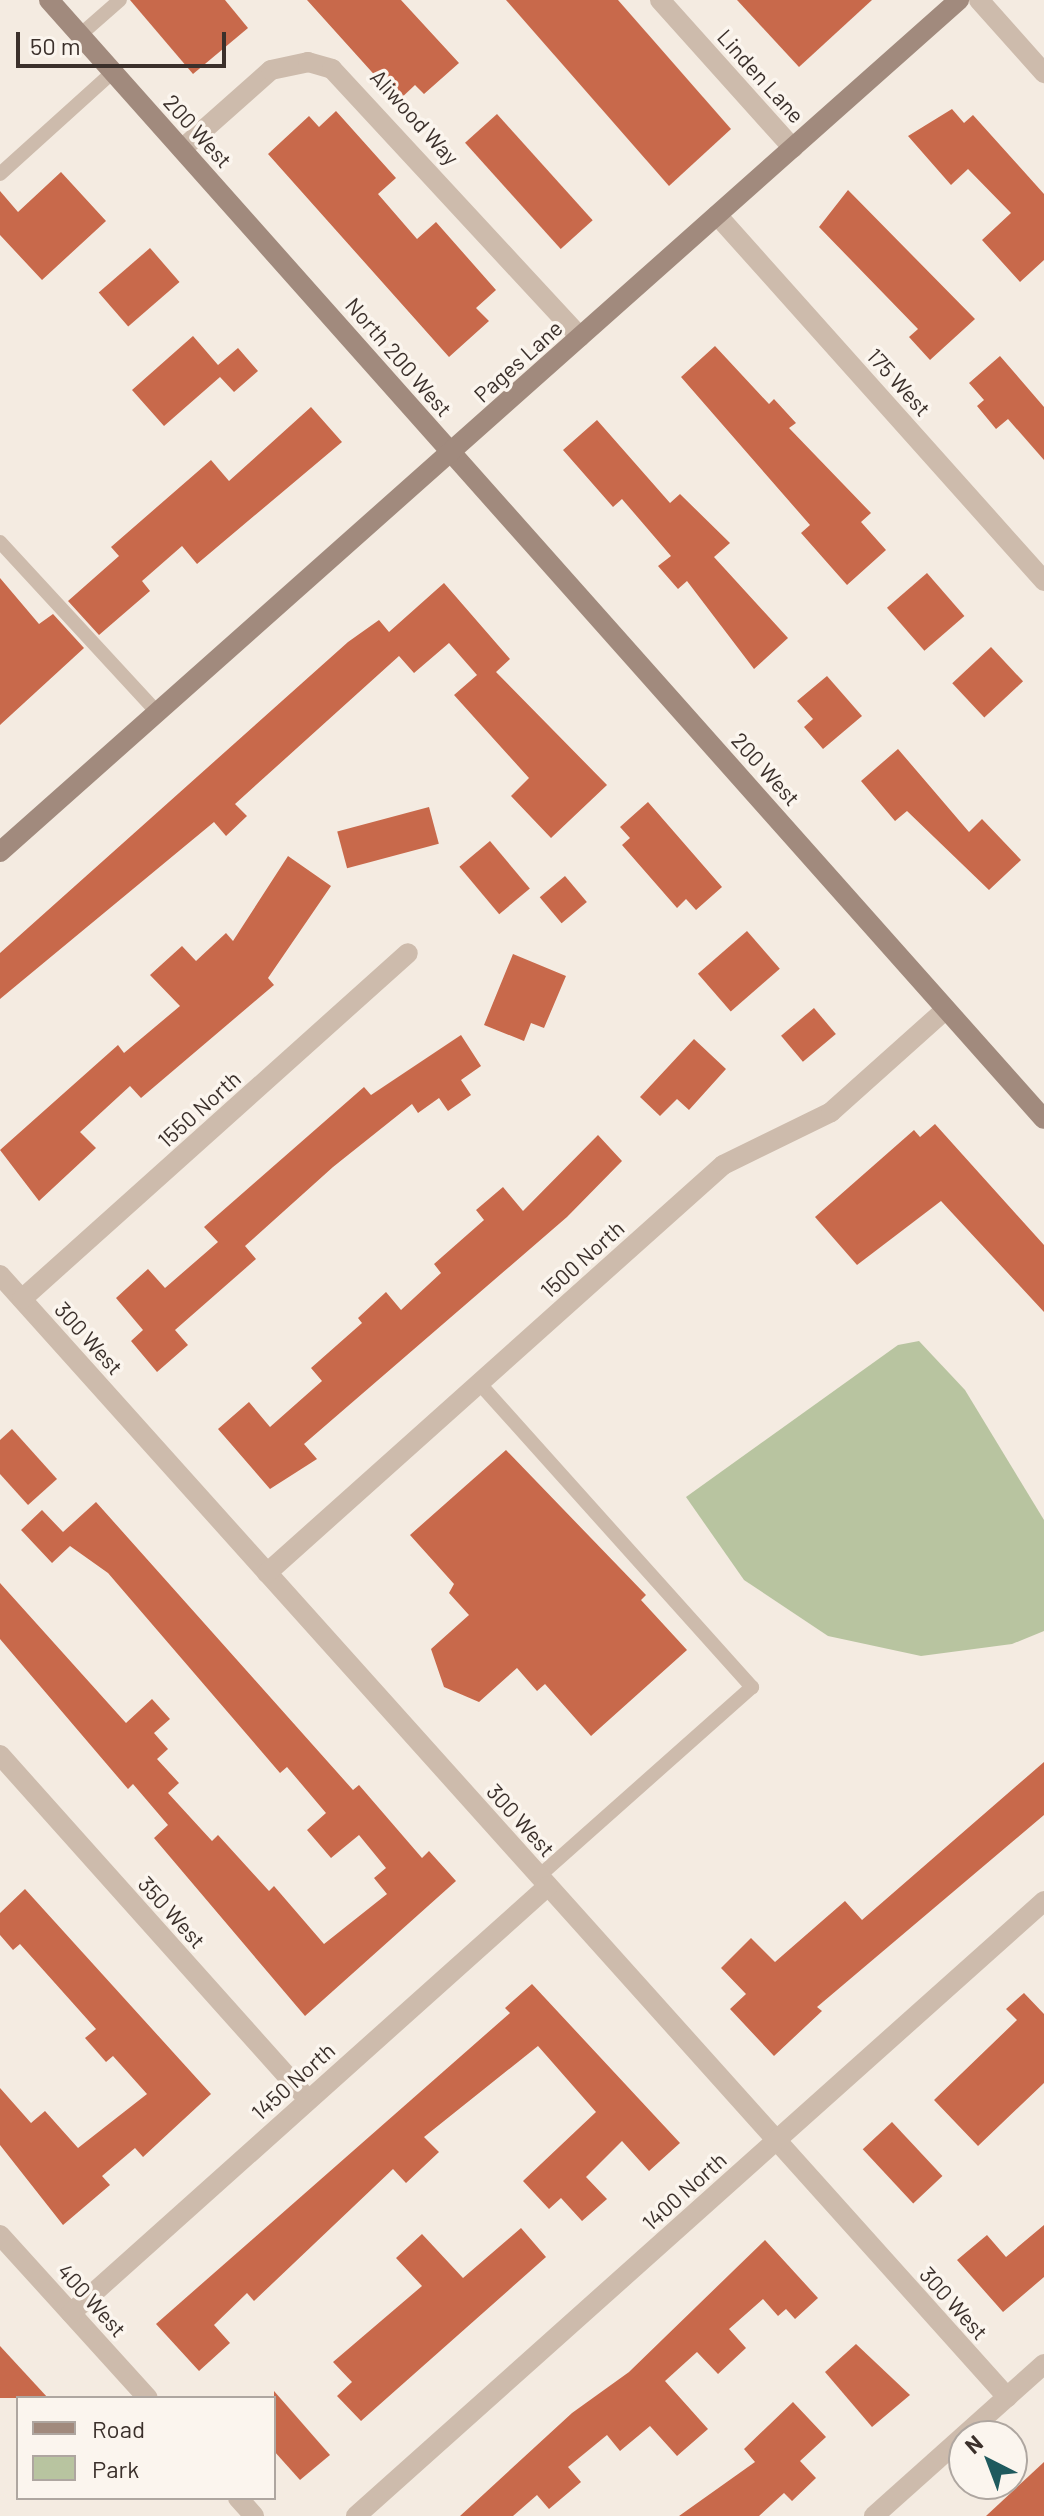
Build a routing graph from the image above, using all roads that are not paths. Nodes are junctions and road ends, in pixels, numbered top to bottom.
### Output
1 (49, 0) edge
2 (120, 0) edge
3 (660, 0) edge
4 (959, 0) edge
5 (979, 0) edge
6 (80, 35) junction
7 (113, 72) junction
8 (1044, 73) edge
9 (793, 148) junction
10 (182, 149) junction
11 (0, 174) edge
12 (717, 215) junction
13 (311, 294) joint
14 (580, 337) junction
15 (451, 452) junction
16 (0, 542) edge
17 (1044, 581) edge
18 (157, 712) junction
19 (0, 852) edge
20 (408, 953) dead end
21 (946, 1009) junction
22 (1044, 1119) edge
23 (0, 1275) edge
24 (22, 1299) junction
25 (479, 1383) junction
26 (267, 1573) junction
27 (0, 1755) edge
28 (543, 1881) junction
29 (1044, 1901) edge
30 (308, 2100) junction
31 (776, 2141) junction
32 (0, 2235) edge
33 (71, 2313) junction
34 (1044, 2364) edge
35 (146, 2396) edge
36 (1007, 2397) junction
37 (240, 2500) edge
38 (254, 2516) edge
39 (356, 2516) edge
40 (874, 2516) edge

1 - 6 main road, 200 West
2 - 6 lane
3 - 9 street, Linden Lane
4 - 9 main road, Pages Lane
5 - 8 street
6 - 7 main road, 200 West
7 - 10 main road, 200 West
7 - 11 lane
9 - 12 main road, Pages Lane
10 - 13 main road, 200 West
10 - 14 street, Aliwood Way
12 - 14 main road, Pages Lane
12 - 17 street, 175 West
13 - 15 main road, North 200 West
14 - 15 main road, Pages Lane
15 - 18 main road, Pages Lane
15 - 21 main road, 200 West
16 - 18 lane
18 - 19 main road, Pages Lane
20 - 24 street, 1550 North
21 - 22 main road, 200 West
21 - 25 street, 1500 North
23 - 24 street, 300 West
24 - 26 street, 300 West
25 - 26 street, 1500 North
25 - 28 lane
26 - 28 street, 300 West
27 - 30 street, 350 West
28 - 30 street, 1450 North
28 - 31 street, 300 West
29 - 31 street, 1400 North
30 - 33 street, 1450 North
31 - 36 street, 300 West
31 - 39 street, 1400 North
32 - 33 street, 400 West
33 - 35 street, 400 West
34 - 36 street
36 - 40 street
37 - 38 street

